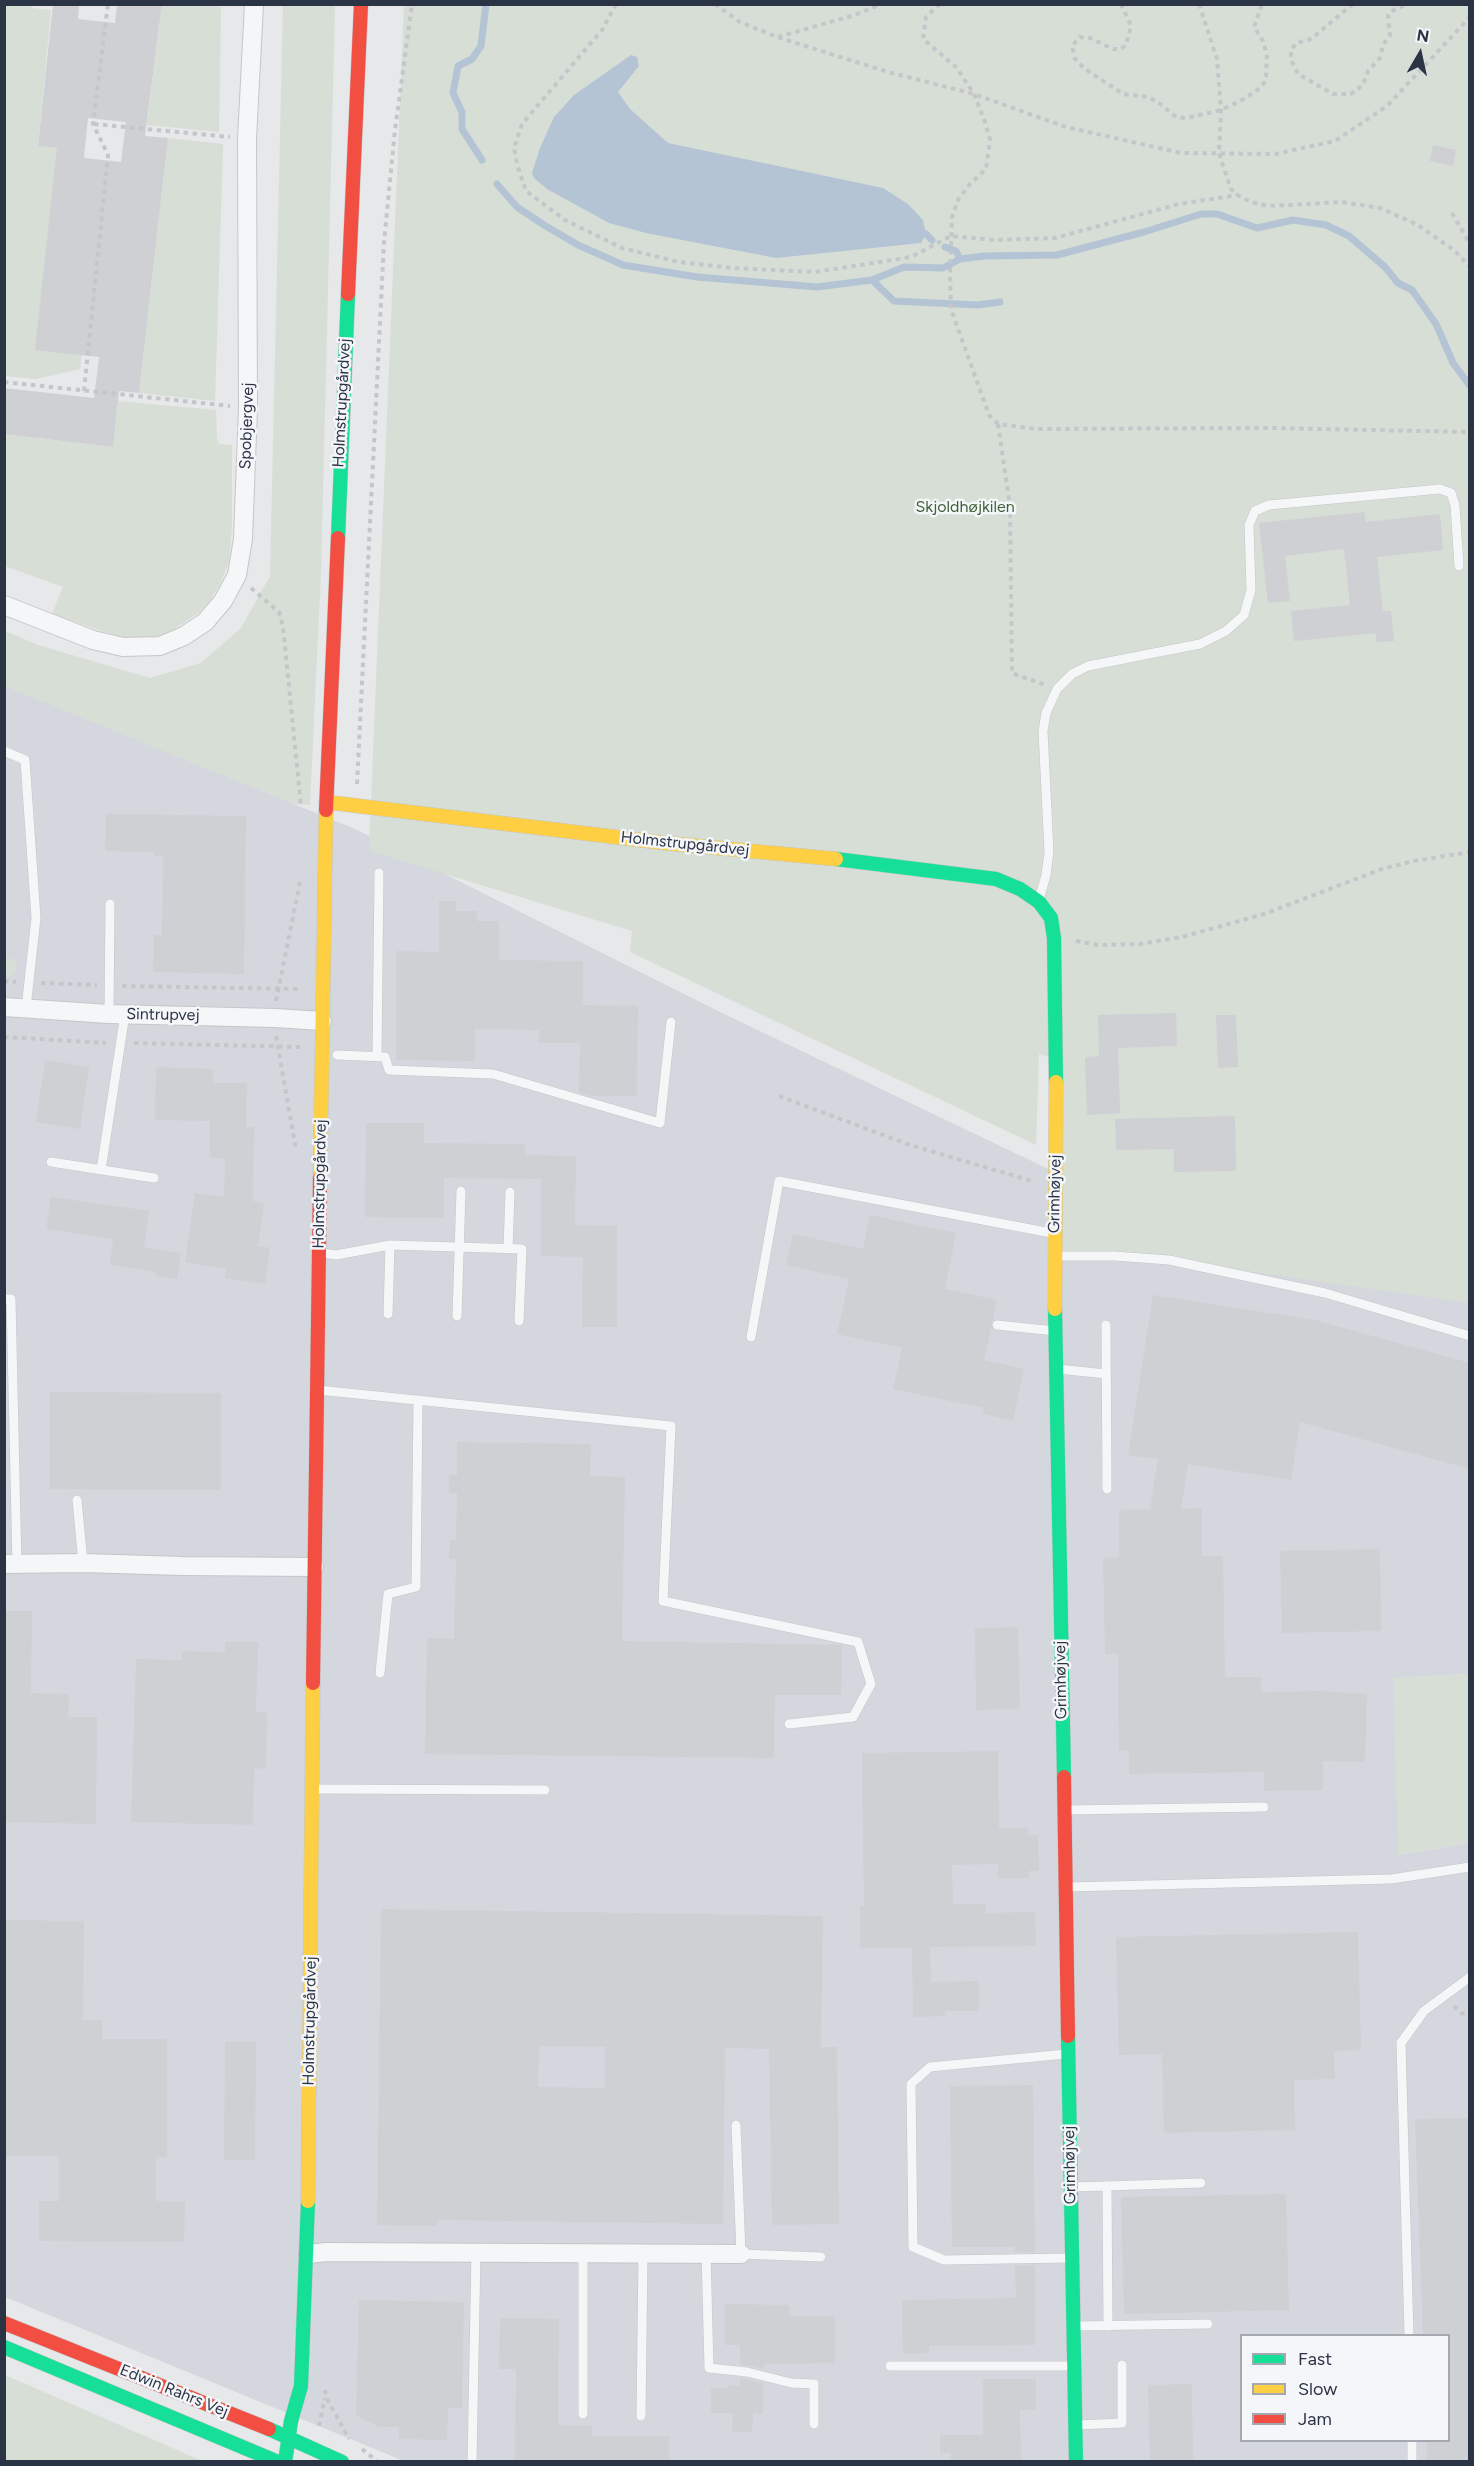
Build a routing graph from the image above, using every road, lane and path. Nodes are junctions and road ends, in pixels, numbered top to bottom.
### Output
1 (108, 4) edge
2 (254, 4) edge
3 (361, 4) edge
4 (412, 4) edge
5 (616, 4) edge
6 (714, 4) edge
7 (882, 4) edge
8 (940, 4) edge
9 (1121, 4) edge
10 (1198, 4) edge
11 (1262, 4) edge
12 (1353, 4) edge
13 (1407, 4) edge
14 (1470, 16) edge
15 (777, 37) junction
16 (974, 94) junction
17 (1221, 110) junction
18 (93, 124) junction
19 (247, 139) junction
20 (1219, 154) junction
21 (1238, 195) junction
22 (1452, 213) dead end
23 (951, 236) junction
24 (1470, 244) edge
25 (1470, 267) edge
26 (4, 382) edge
27 (84, 391) junction
28 (248, 408) junction
29 (998, 424) junction
30 (1470, 432) edge
31 (1459, 566) dead end
32 (237, 575) junction
33 (4, 605) edge
34 (1057, 689) junction
35 (4, 751) edge
36 (326, 802) junction
37 (356, 805) junction
38 (302, 815) dead end
39 (1470, 852) edge
40 (379, 873) dead end
41 (300, 881) dead end
42 (1039, 902) junction
43 (110, 904) dead end
44 (1054, 938) junction
45 (4, 981) edge
46 (29, 983) junction
47 (109, 986) junction
48 (278, 988) junction
49 (4, 1007) edge
50 (26, 1008) junction
51 (117, 1014) junction
52 (275, 1018) junction
53 (322, 1021) junction
54 (670, 1022) dead end
55 (4, 1037) edge
56 (120, 1043) junction
57 (277, 1046) junction
58 (322, 1054) junction
59 (337, 1055) dead end
60 (377, 1057) junction
61 (779, 1096) dead end
62 (296, 1152) dead end
63 (51, 1162) dead end
64 (101, 1170) junction
65 (154, 1178) dead end
66 (1056, 1188) junction
67 (461, 1191) dead end
68 (510, 1192) dead end
69 (1054, 1234) junction
70 (390, 1245) junction
71 (459, 1247) junction
72 (508, 1249) junction
73 (319, 1253) junction
74 (1054, 1256) junction
75 (4, 1299) edge
76 (388, 1314) dead end
77 (457, 1316) dead end
78 (519, 1321) dead end
79 (997, 1325) dead end
80 (1106, 1325) dead end
81 (1055, 1331) junction
82 (1470, 1336) edge
83 (750, 1337) dead end
84 (1056, 1369) junction
85 (1106, 1374) junction
86 (318, 1390) junction
87 (418, 1400) junction
88 (1107, 1489) dead end
89 (77, 1500) dead end
90 (83, 1563) junction
91 (11, 1565) edge
92 (314, 1567) junction
93 (380, 1673) dead end
94 (789, 1724) dead end
95 (312, 1789) junction
96 (545, 1790) dead end
97 (1264, 1807) dead end
98 (1064, 1810) junction
99 (1470, 1867) edge
100 (1065, 1887) junction
101 (1470, 1977) edge
102 (1068, 2054) junction
103 (736, 2125) dead end
104 (1202, 2183) dead end
105 (1107, 2186) junction
106 (1071, 2187) junction
107 (476, 2252) junction
108 (583, 2253) junction
109 (642, 2253) junction
110 (706, 2253) junction
111 (308, 2254) junction
112 (741, 2254) junction
113 (820, 2257) dead end
114 (1072, 2258) junction
115 (4, 2323) edge
116 (1208, 2324) dead end
117 (1073, 2326) junction
118 (1108, 2326) junction
119 (1409, 2334) edge
120 (4, 2347) edge
121 (1122, 2365) dead end
122 (890, 2366) dead end
123 (1074, 2366) junction
124 (583, 2414) dead end
125 (641, 2416) dead end
126 (814, 2424) dead end
127 (1075, 2425) junction
128 (289, 2437) junction
129 (1412, 2442) edge
130 (256, 2443) edge
131 (278, 2462) edge
132 (285, 2462) edge
133 (342, 2462) edge
134 (472, 2462) edge
135 (1076, 2462) edge
136 (1412, 2462) edge

1 - 18 path
2 - 19 street, Spobjergvej
3 - 36 street, Holmstrupgårdvej
4 - 37 path
5 - 23 path
6 - 15 path
7 - 15 path
8 - 16 path
9 - 17 path
10 - 17 path
11 - 17 path
12 - 13 path
14 - 20 path
15 - 16 path
16 - 20 path
16 - 23 path
17 - 20 path
18 - 19 path
18 - 27 path
19 - 28 street, Spobjergvej
20 - 21 path
21 - 23 path
21 - 25 path
22 - 24 path
23 - 29 path
26 - 27 path
27 - 28 path
28 - 32 street, Spobjergvej
29 - 30 path
29 - 34 path
31 - 34 lane
32 - 33 street, Spobjergvej
32 - 38 path
34 - 42 lane
35 - 46 lane
36 - 37 street, Holmstrupgårdvej
36 - 53 street, Holmstrupgårdvej
37 - 42 street, Holmstrupgårdvej
39 - 44 path
40 - 60 lane
41 - 48 path
42 - 44 street, Grimhøjvej
43 - 47 lane
44 - 66 street, Grimhøjvej
45 - 46 path
46 - 47 path
46 - 50 lane
47 - 48 path
47 - 51 lane
48 - 52 path
49 - 50 street, Sintrupvej
50 - 51 street, Sintrupvej
51 - 52 street, Sintrupvej
51 - 56 lane
52 - 53 street, Sintrupvej
52 - 57 path
53 - 58 street, Holmstrupgårdvej
54 - 60 lane
55 - 56 path
56 - 57 path
56 - 64 lane
57 - 58 path
57 - 62 path
58 - 73 street, Holmstrupgårdvej
59 - 60 lane
61 - 66 path
63 - 64 lane
64 - 65 lane
66 - 69 street, Grimhøjvej
67 - 71 lane
68 - 72 lane
69 - 74 street, Grimhøjvej
69 - 83 lane
70 - 71 lane
70 - 73 lane
70 - 76 lane
71 - 72 lane
71 - 77 lane
72 - 78 lane
73 - 86 street, Holmstrupgårdvej
74 - 81 street, Grimhøjvej
74 - 82 lane
75 - 91 lane
79 - 81 lane
80 - 85 lane
81 - 84 street, Grimhøjvej
84 - 85 lane
84 - 98 street, Grimhøjvej
85 - 88 lane
86 - 87 lane
86 - 92 street, Holmstrupgårdvej
87 - 93 lane
87 - 94 lane
89 - 90 lane
90 - 91 street
90 - 92 street
92 - 95 street, Holmstrupgårdvej
95 - 96 lane
95 - 111 street, Holmstrupgårdvej
97 - 98 lane
98 - 100 street, Grimhøjvej
99 - 100 lane
100 - 102 street, Grimhøjvej
101 - 119 lane
102 - 106 street, Grimhøjvej
102 - 114 lane
103 - 112 lane
104 - 105 lane
105 - 106 lane
105 - 118 lane
106 - 114 street, Grimhøjvej
107 - 108 street
107 - 111 street
107 - 134 lane
108 - 109 street
108 - 124 lane
109 - 110 street
109 - 125 lane
110 - 112 street
110 - 126 lane
111 - 128 street, Holmstrupgårdvej
112 - 113 lane
114 - 117 street, Grimhøjvej
115 - 130 street, Edwin Rahrs Vej
116 - 118 lane
117 - 118 lane
117 - 123 street, Grimhøjvej
120 - 130 street, Edwin Rahrs Vej
121 - 127 lane
122 - 123 lane
123 - 127 street, Grimhøjvej
127 - 135 street, Grimhøjvej
128 - 130 street, Edwin Rahrs Vej
128 - 132 street, Holmstrupgårdvej
128 - 133 street, Edwin Rahrs Vej
129 - 136 lane
130 - 131 street, Edwin Rahrs Vej

